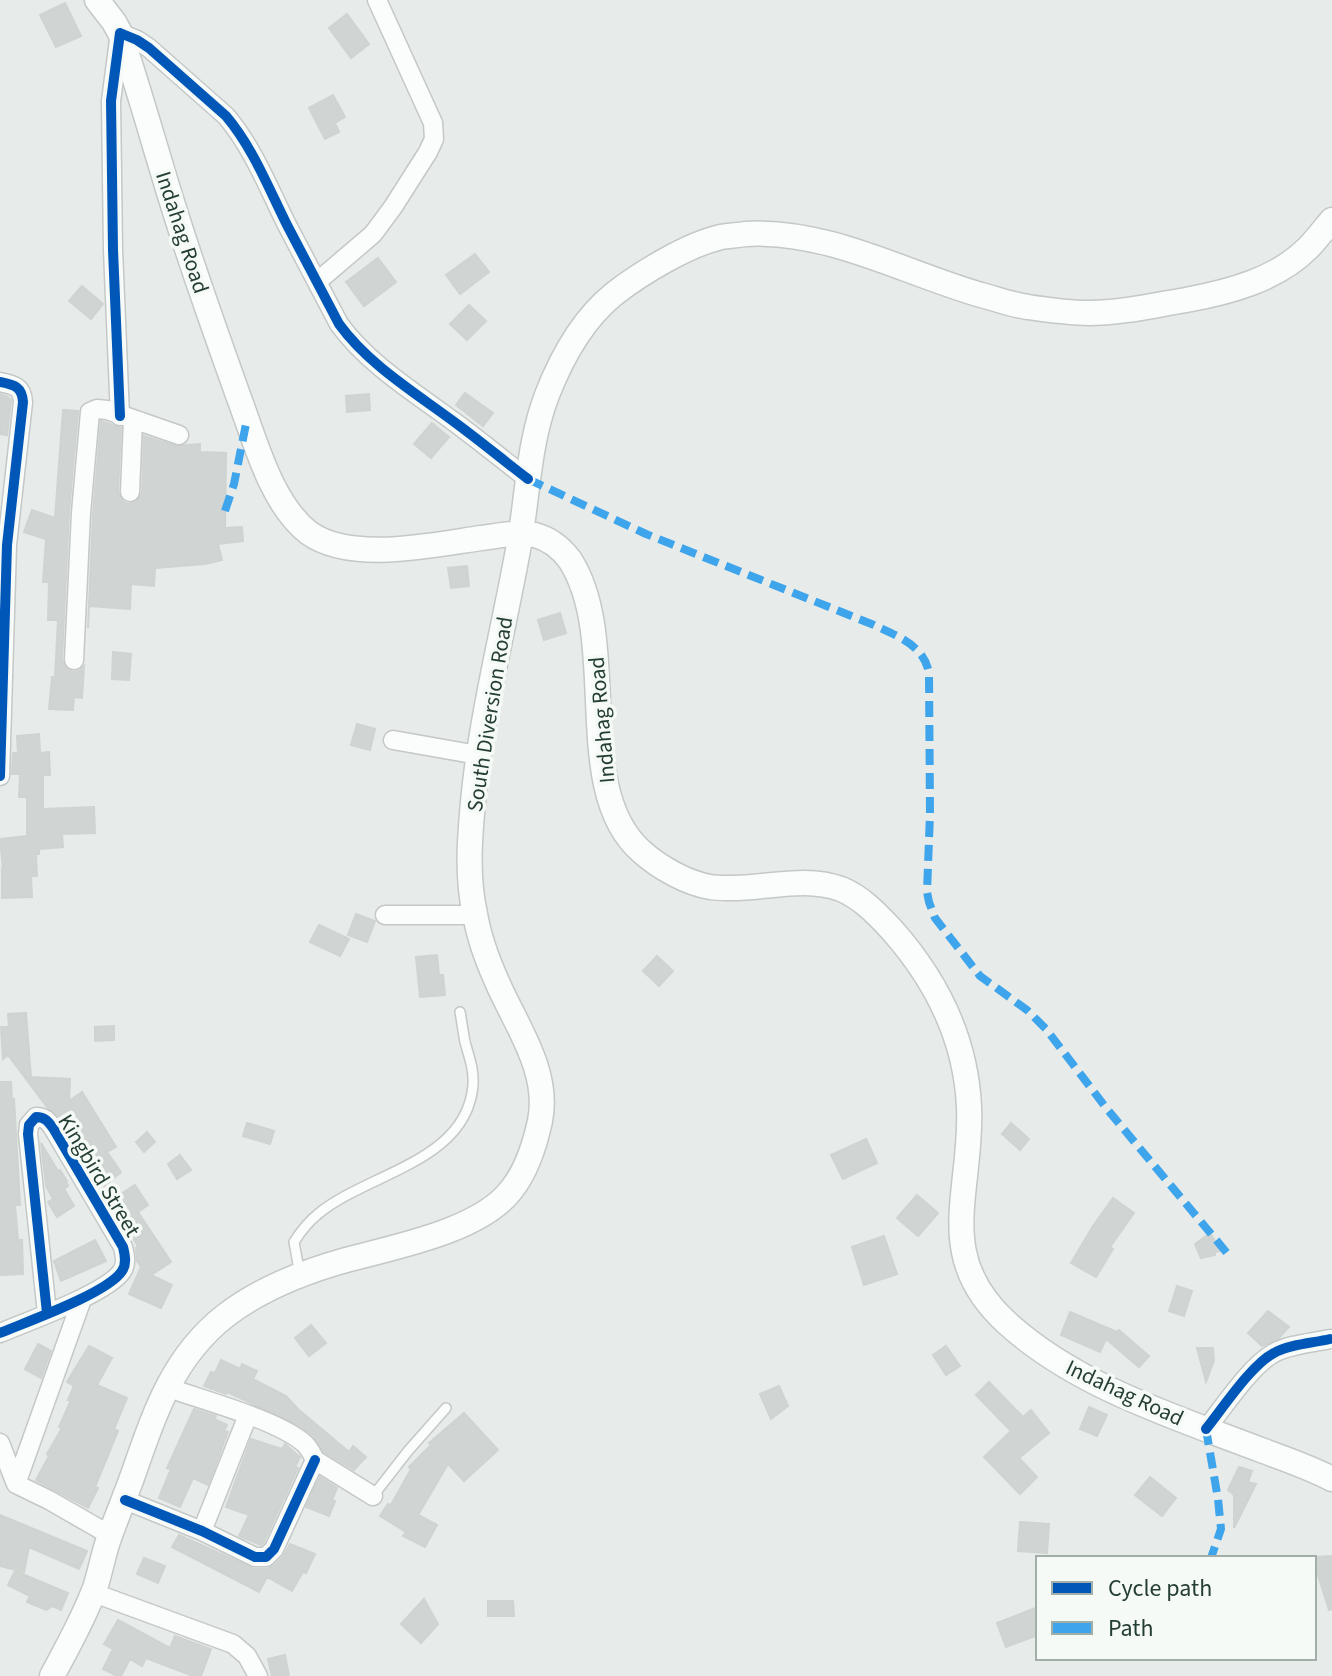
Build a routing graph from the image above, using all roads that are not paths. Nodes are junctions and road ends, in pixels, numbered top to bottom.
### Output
1 (97, 0) edge
2 (377, 0) edge
3 (120, 33) junction
4 (1332, 220) edge
5 (318, 281) junction
6 (0, 382) edge
7 (127, 418) junction
8 (179, 435) dead end
9 (8, 462) edge
10 (528, 479) junction
11 (130, 492) dead end
12 (521, 533) junction
13 (3, 545) edge
14 (3, 626) edge
15 (74, 660) dead end
16 (1, 711) edge
17 (393, 740) dead end
18 (478, 755) junction
19 (0, 776) edge
20 (385, 915) dead end
21 (475, 915) junction
22 (460, 1012) dead end
23 (300, 1275) junction
24 (82, 1299) junction
25 (47, 1313) junction
26 (0, 1333) edge
27 (1330, 1339) edge
28 (166, 1387) junction
29 (446, 1408) dead end
30 (248, 1415) junction
31 (1206, 1429) junction
32 (0, 1443) edge
33 (315, 1460) junction
34 (1332, 1479) edge
35 (16, 1484) junction
36 (373, 1496) joint
37 (125, 1500) junction
38 (202, 1531) junction
39 (110, 1535) junction
40 (94, 1593) junction
41 (52, 1676) edge
42 (258, 1676) edge

1 - 3 main road, Indahag Road
2 - 5 street
3 - 5 street
3 - 7 street
3 - 12 main road, Indahag Road
4 - 10 main road, South Diversion Road
5 - 10 street
6 - 9 street
7 - 8 street
7 - 11 street
7 - 15 street
9 - 13 street
10 - 12 main road, South Diversion Road
12 - 18 main road, South Diversion Road
12 - 31 main road, Indahag Road
13 - 14 street
14 - 16 street
16 - 19 street
17 - 18 street
18 - 21 main road, South Diversion Road
20 - 21 street
21 - 23 main road, South Diversion Road
22 - 23 lane
23 - 28 main road, South Diversion Road
24 - 25 street
24 - 25 street, Kingbird Street
24 - 35 street
25 - 26 street
27 - 31 street
28 - 30 street
28 - 37 main road, South Diversion Road
29 - 36 lane
30 - 33 street
30 - 38 street
31 - 34 main road, Indahag Road
32 - 35 street
33 - 36 street
33 - 38 street
35 - 39 street
37 - 38 street
37 - 39 main road, South Diversion Road
39 - 40 main road, South Diversion Road
40 - 41 main road, South Diversion Road
40 - 42 street

